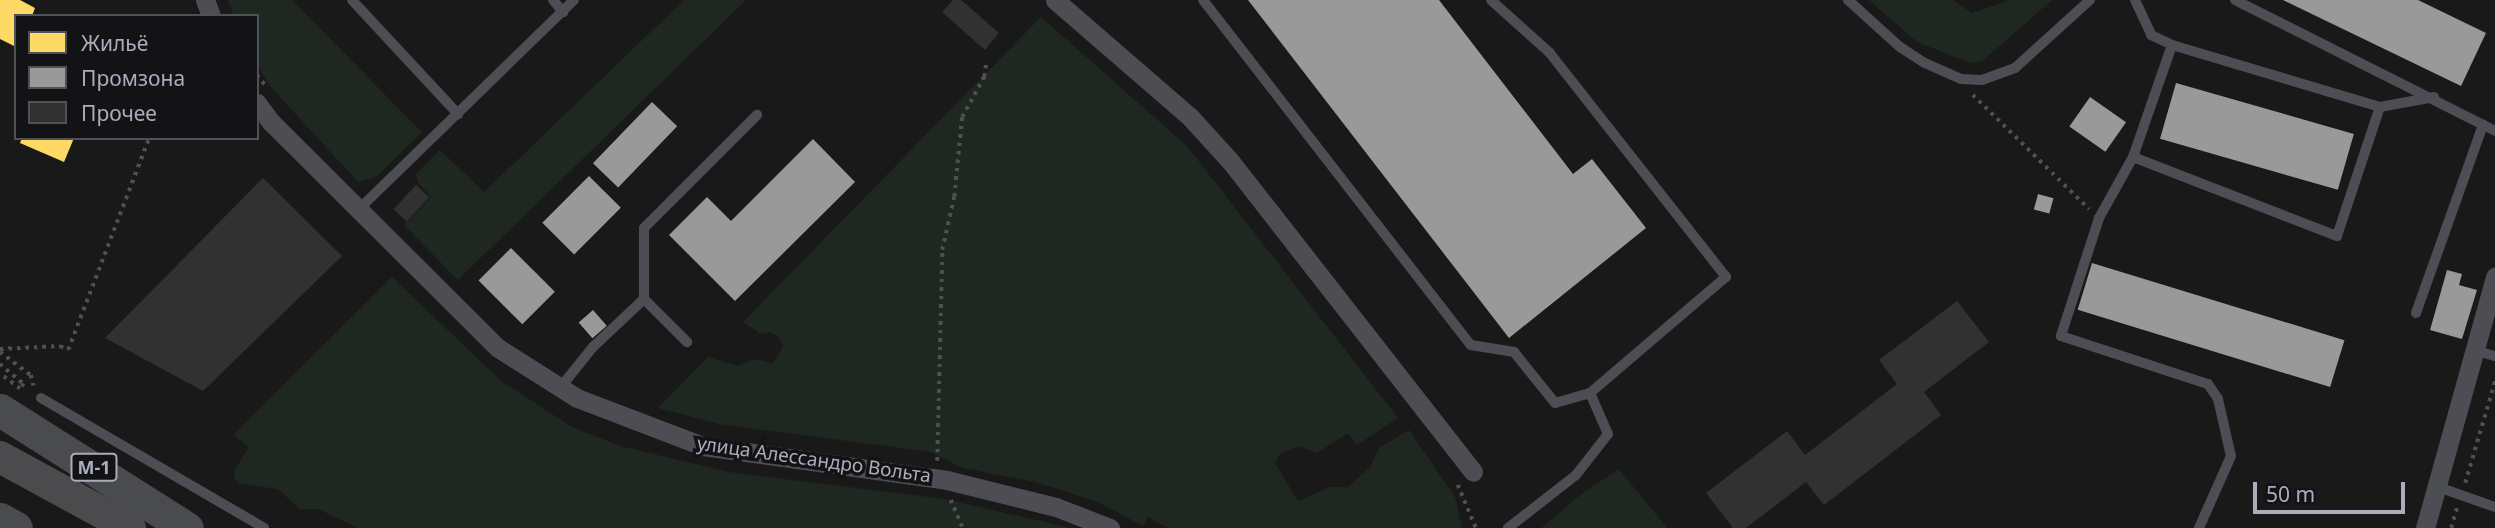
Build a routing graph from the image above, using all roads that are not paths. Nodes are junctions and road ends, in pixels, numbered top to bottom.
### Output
1 (352, 0) edge
2 (553, 0) edge
3 (574, 0) edge
4 (1055, 0) edge
5 (1203, 0) edge
6 (1491, 0) edge
7 (1848, 0) edge
8 (2090, 0) edge
9 (2135, 0) edge
10 (2235, 0) edge
11 (563, 12) junction
12 (2172, 45) junction
13 (261, 95) edge
14 (2434, 97) junction
15 (2380, 107) junction
16 (458, 114) junction
17 (757, 115) dead end
18 (2483, 125) junction
19 (2495, 131) edge
20 (2133, 157) junction
21 (358, 210) junction
22 (2495, 277) edge
23 (643, 299) junction
24 (2416, 313) dead end
25 (687, 342) dead end
26 (2486, 353) edge
27 (561, 388) junction
28 (1590, 393) junction
29 (41, 398) road end
30 (0, 410) edge
31 (0, 457) edge
32 (1473, 472) dead end
33 (2438, 487) junction
34 (2495, 508) edge
35 (0, 519) edge
36 (16, 528) edge
37 (130, 528) edge
38 (187, 528) edge
39 (264, 528) edge
40 (1110, 528) edge
41 (1508, 528) edge
42 (2199, 528) edge
43 (2425, 528) edge

1 - 16 lane
2 - 11 lane
3 - 11 lane
4 - 32 street
5 - 28 lane
6 - 28 lane
7 - 8 lane
9 - 12 lane
10 - 14 lane
11 - 16 lane
12 - 15 lane
12 - 20 lane
13 - 21 street, улица Алессандро Вольта
14 - 15 lane
14 - 18 lane
15 - 20 lane
16 - 21 lane
17 - 23 lane
18 - 19 lane
18 - 24 lane
20 - 42 lane
21 - 27 street, улица Алессандро Вольта
22 - 26 street
23 - 25 lane
23 - 27 lane
26 - 33 street
27 - 40 street, улица Алессандро Вольта
28 - 41 lane
29 - 39 lane
30 - 38 highway, М-1
31 - 37 main road, М-1
33 - 34 lane
33 - 43 street
35 - 36 highway

